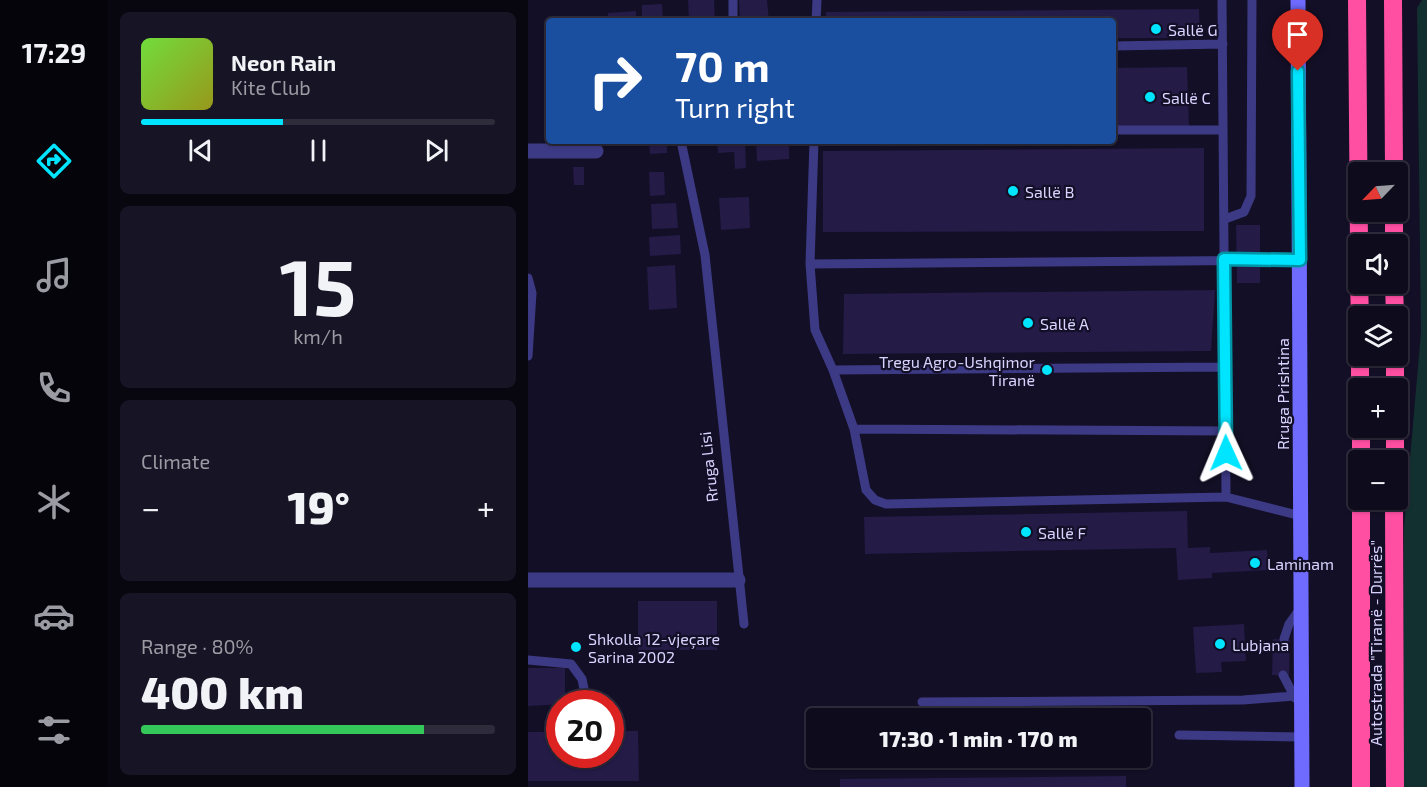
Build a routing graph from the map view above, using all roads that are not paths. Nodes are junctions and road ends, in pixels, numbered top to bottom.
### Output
1 (733, 0) edge
2 (817, 0) edge
3 (1222, 0) edge
4 (1252, 0) edge
5 (1298, 0) edge
6 (1357, 0) edge
7 (1392, 0) edge
8 (733, 18) edge
9 (816, 18) edge
10 (1222, 44) junction
11 (1116, 46) edge
12 (1116, 130) edge
13 (1223, 130) junction
14 (682, 144) edge
15 (814, 144) edge
16 (528, 151) edge
17 (596, 151) dead end
18 (1394, 162) edge
19 (1225, 219) junction
20 (1359, 234) edge
21 (1224, 259) junction
22 (1300, 260) junction
23 (810, 264) junction
24 (528, 278) edge
25 (528, 356) edge
26 (1225, 368) junction
27 (833, 370) junction
28 (854, 429) junction
29 (1225, 431) junction
30 (1226, 497) junction
31 (1361, 510) edge
32 (1394, 510) edge
33 (1301, 516) junction
34 (528, 580) edge
35 (738, 580) junction
36 (1302, 606) junction
37 (744, 624) dead end
38 (1284, 639) dead end
39 (528, 660) edge
40 (1283, 675) dead end
41 (584, 690) edge
42 (1298, 701) junction
43 (922, 702) dead end
44 (1179, 735) dead end
45 (1302, 737) junction
46 (1302, 787) edge
47 (1361, 787) edge
48 (1395, 787) edge

1 - 8 lane
2 - 9 lane
3 - 10 lane
4 - 19 lane
5 - 22 main road, Rruga Prishtina
6 - 20 highway
7 - 18 highway
10 - 11 lane
10 - 13 lane
12 - 13 lane
13 - 19 lane
14 - 35 lane, Rruga Lisi
15 - 23 lane
16 - 17 street
19 - 21 lane
21 - 22 lane
21 - 23 lane
21 - 26 lane
22 - 33 main road, Rruga Prishtina
23 - 27 lane
24 - 25 lane
26 - 27 lane
26 - 29 lane
27 - 28 lane
28 - 29 lane
28 - 30 lane
29 - 30 lane
30 - 33 lane
31 - 47 highway, Autostrada "Tiranë - Durrës"
32 - 48 highway, Autostrada "Tiranë - Durrës"
33 - 36 main road, Rruga Prishtina
34 - 35 street
35 - 37 lane, Rruga Lisi
36 - 38 lane
36 - 42 main road, Rruga Prishtina
39 - 41 lane
40 - 42 lane
42 - 43 lane
42 - 45 main road, Rruga Prishtina
44 - 45 lane
45 - 46 main road, Rruga Prishtina

